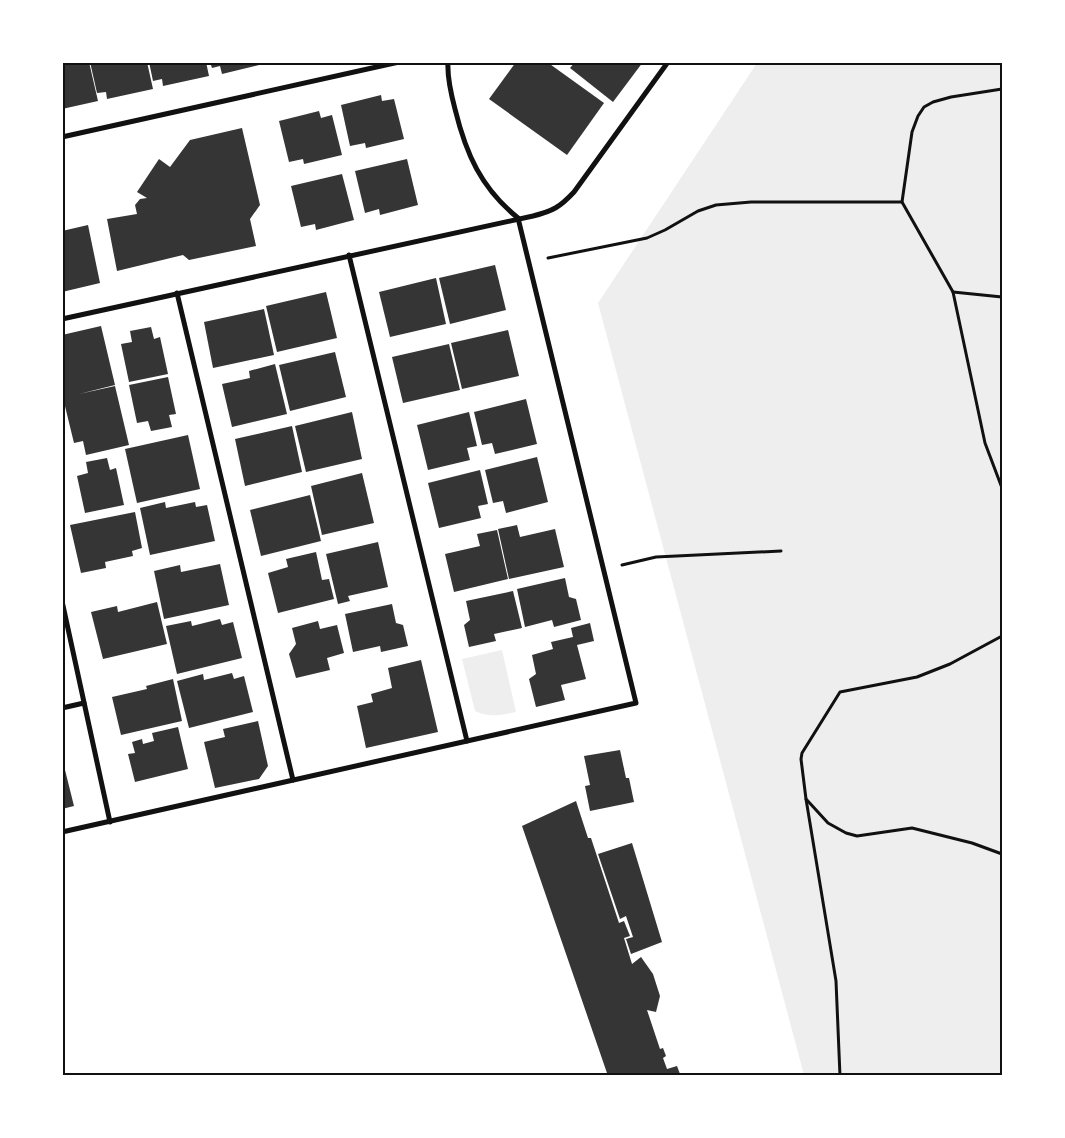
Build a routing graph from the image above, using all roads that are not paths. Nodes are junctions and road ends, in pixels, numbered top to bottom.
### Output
1 (399, 62) edge
2 (448, 62) edge
3 (668, 62) edge
4 (62, 137) edge
5 (518, 218) junction
6 (349, 255) junction
7 (178, 293) junction
8 (62, 319) edge
9 (62, 601) edge
10 (84, 703) junction
11 (62, 708) edge
12 (467, 741) junction
13 (293, 780) junction
14 (110, 822) junction
15 (62, 832) edge

1 - 4 street
2 - 5 street
3 - 5 street
5 - 6 street
5 - 12 street
6 - 7 street
6 - 12 street
7 - 8 street
7 - 13 street
9 - 10 street
10 - 11 street
10 - 14 street
12 - 13 street
13 - 14 street
14 - 15 street

